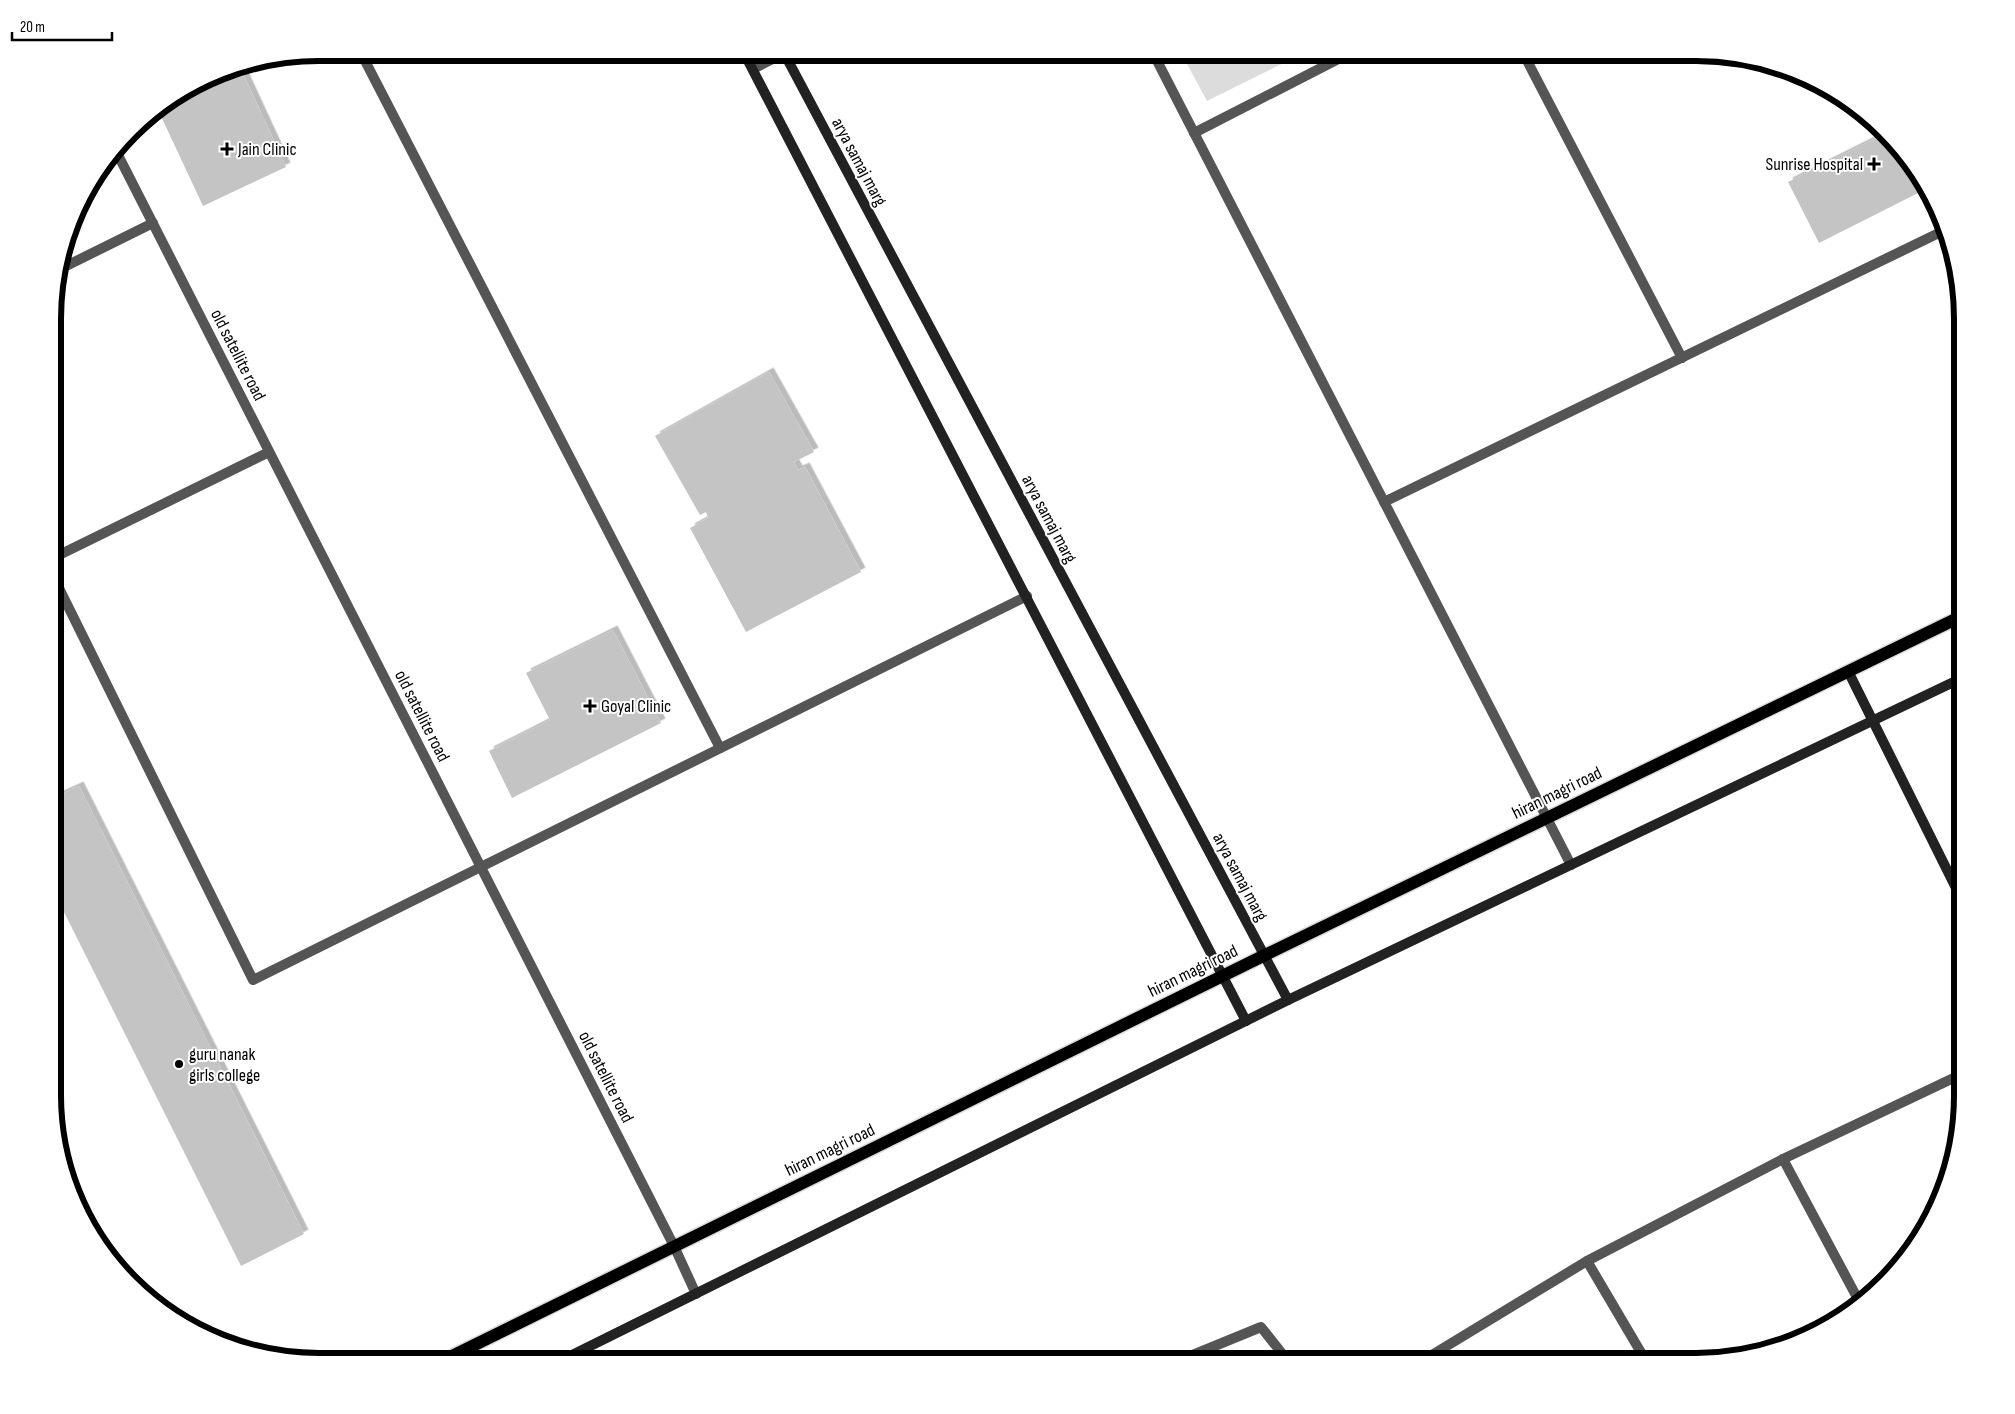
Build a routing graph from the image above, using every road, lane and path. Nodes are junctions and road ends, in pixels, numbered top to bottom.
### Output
1 (366, 61) edge
2 (748, 61) edge
3 (768, 61) edge
4 (788, 61) edge
5 (1157, 61) edge
6 (1334, 61) edge
7 (1528, 61) edge
8 (753, 69) junction
9 (1194, 133) junction
10 (119, 157) edge
11 (152, 223) junction
12 (1939, 233) edge
13 (67, 266) edge
14 (1682, 358) junction
15 (269, 452) junction
16 (1384, 502) junction
17 (61, 555) edge
18 (61, 592) edge
19 (1027, 596) junction
20 (1954, 620) edge
21 (1848, 671) junction
22 (1954, 682) edge
23 (1872, 721) junction
24 (720, 748) junction
25 (1547, 818) junction
26 (1571, 865) junction
27 (480, 866) junction
28 (1954, 884) edge
29 (1264, 956) junction
30 (1224, 976) junction
31 (1288, 1000) junction
32 (1246, 1021) junction
33 (1954, 1078) edge
34 (1784, 1159) junction
35 (674, 1246) junction
36 (1587, 1261) junction
37 (696, 1294) junction
38 (1856, 1296) edge
39 (458, 1353) edge
40 (576, 1353) edge
41 (1198, 1353) edge
42 (1282, 1353) edge
43 (1435, 1353) edge
44 (1641, 1353) edge

1 - 24 street
2 - 8 street
3 - 8 street
4 - 29 street, arya samaj marg
5 - 9 street
6 - 9 street
7 - 14 street
8 - 19 street
9 - 16 street
10 - 11 street, old satellite road
11 - 13 street
11 - 15 street, old satellite road
12 - 14 street
14 - 16 street
15 - 17 street
15 - 27 street, old satellite road
16 - 25 street
18 - 27 street
19 - 24 street
19 - 30 street
20 - 21 main road, hiran magri road
21 - 23 street
21 - 25 main road, hiran magri road
22 - 23 street
23 - 26 street
23 - 28 street
24 - 27 street
25 - 26 street
25 - 29 main road, hiran magri road
26 - 31 street
27 - 35 street, old satellite road
29 - 30 main road, hiran magri road
29 - 31 street, arya samaj marg
30 - 32 street
30 - 35 main road, hiran magri road
31 - 32 street
32 - 37 street
33 - 34 street
34 - 36 street
34 - 38 street
35 - 37 street, old satellite road
35 - 39 main road, hiran magri road
36 - 43 street
36 - 44 street
37 - 40 street
41 - 42 street

